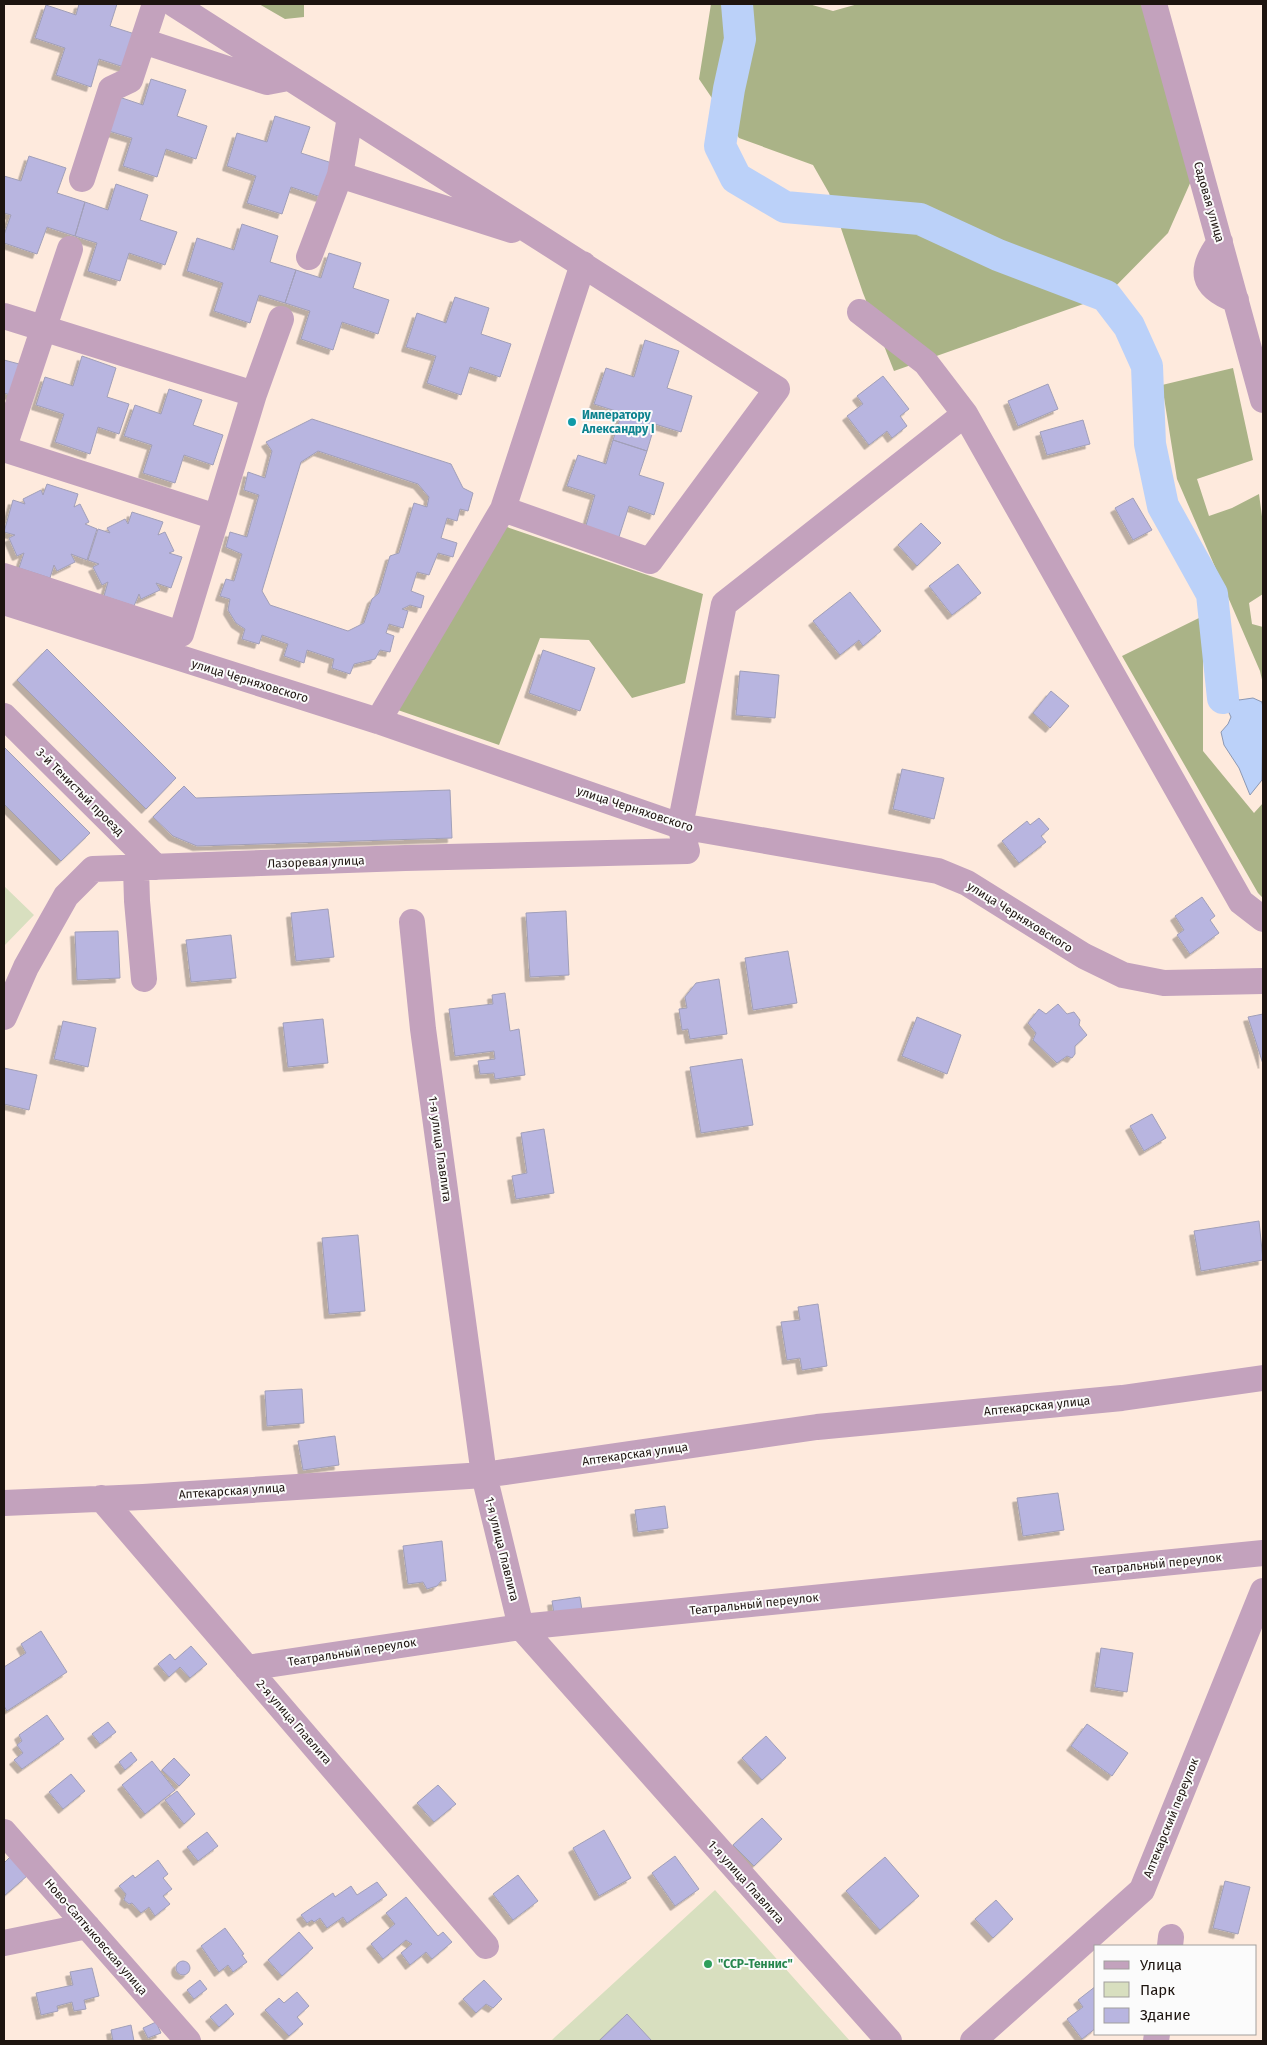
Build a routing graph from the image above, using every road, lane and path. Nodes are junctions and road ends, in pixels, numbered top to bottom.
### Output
1 (155, 4) edge
2 (174, 4) edge
3 (1154, 4) edge
4 (143, 41) junction
5 (288, 78) junction
6 (350, 117) junction
7 (340, 175) junction
8 (82, 179) dead end
9 (548, 242) junction
10 (70, 250) dead end
11 (309, 257) dead end
12 (583, 264) junction
13 (860, 312) dead end
14 (4, 316) edge
15 (281, 319) dead end
16 (45, 329) junction
17 (254, 394) junction
18 (1263, 400) edge
19 (965, 414) junction
20 (4, 448) edge
21 (503, 509) junction
22 (216, 517) junction
23 (4, 576) edge
24 (4, 602) edge
25 (4, 716) edge
26 (378, 721) junction
27 (680, 826) junction
28 (146, 868) junction
29 (1263, 919) edge
30 (412, 922) dead end
31 (144, 978) dead end
32 (1263, 981) edge
33 (4, 1015) edge
34 (1263, 1378) edge
35 (484, 1475) junction
36 (101, 1498) junction
37 (4, 1503) edge
38 (1263, 1553) edge
39 (1263, 1591) edge
40 (521, 1627) junction
41 (247, 1668) junction
42 (4, 1832) edge
43 (87, 1926) junction
44 (4, 1943) edge
45 (486, 1946) dead end
46 (188, 2041) edge
47 (888, 2041) edge
48 (973, 2041) edge

1 - 4 street
2 - 5 street
3 - 18 street, Садовая улица
4 - 5 street
4 - 8 street
5 - 6 street
6 - 7 street
6 - 9 street
7 - 9 street
7 - 11 street
9 - 12 street
10 - 16 street
12 - 21 street
12 - 21 street
13 - 19 street
14 - 16 street
15 - 17 street
16 - 17 street
16 - 20 street
17 - 22 street
19 - 27 street
19 - 29 street
20 - 22 street
21 - 26 street
22 - 23 street
24 - 26 street, улица Черняховского
25 - 28 street, 3-й Тенистый проезд
26 - 27 street, улица Черняховского
27 - 28 street, Лазоревая улица
27 - 32 street, улица Черняховского
28 - 31 street
28 - 33 street, Лазоревая улица
30 - 35 street, 1-я улица Главлита
34 - 35 street, Аптекарская улица
35 - 36 street, Аптекарская улица
35 - 40 street, 1-я улица Главлита
36 - 37 street, Аптекарская улица
36 - 41 street, 2-я улица Главлита
38 - 40 street, Театральный переулок
39 - 48 street, Аптекарский переулок
40 - 41 street, Театральный переулок
40 - 47 street, 1-я улица Главлита
41 - 45 street, 2-я улица Главлита
42 - 43 street, Ново-Салтыковская улица
43 - 44 street
43 - 46 street, Ново-Салтыковская улица

